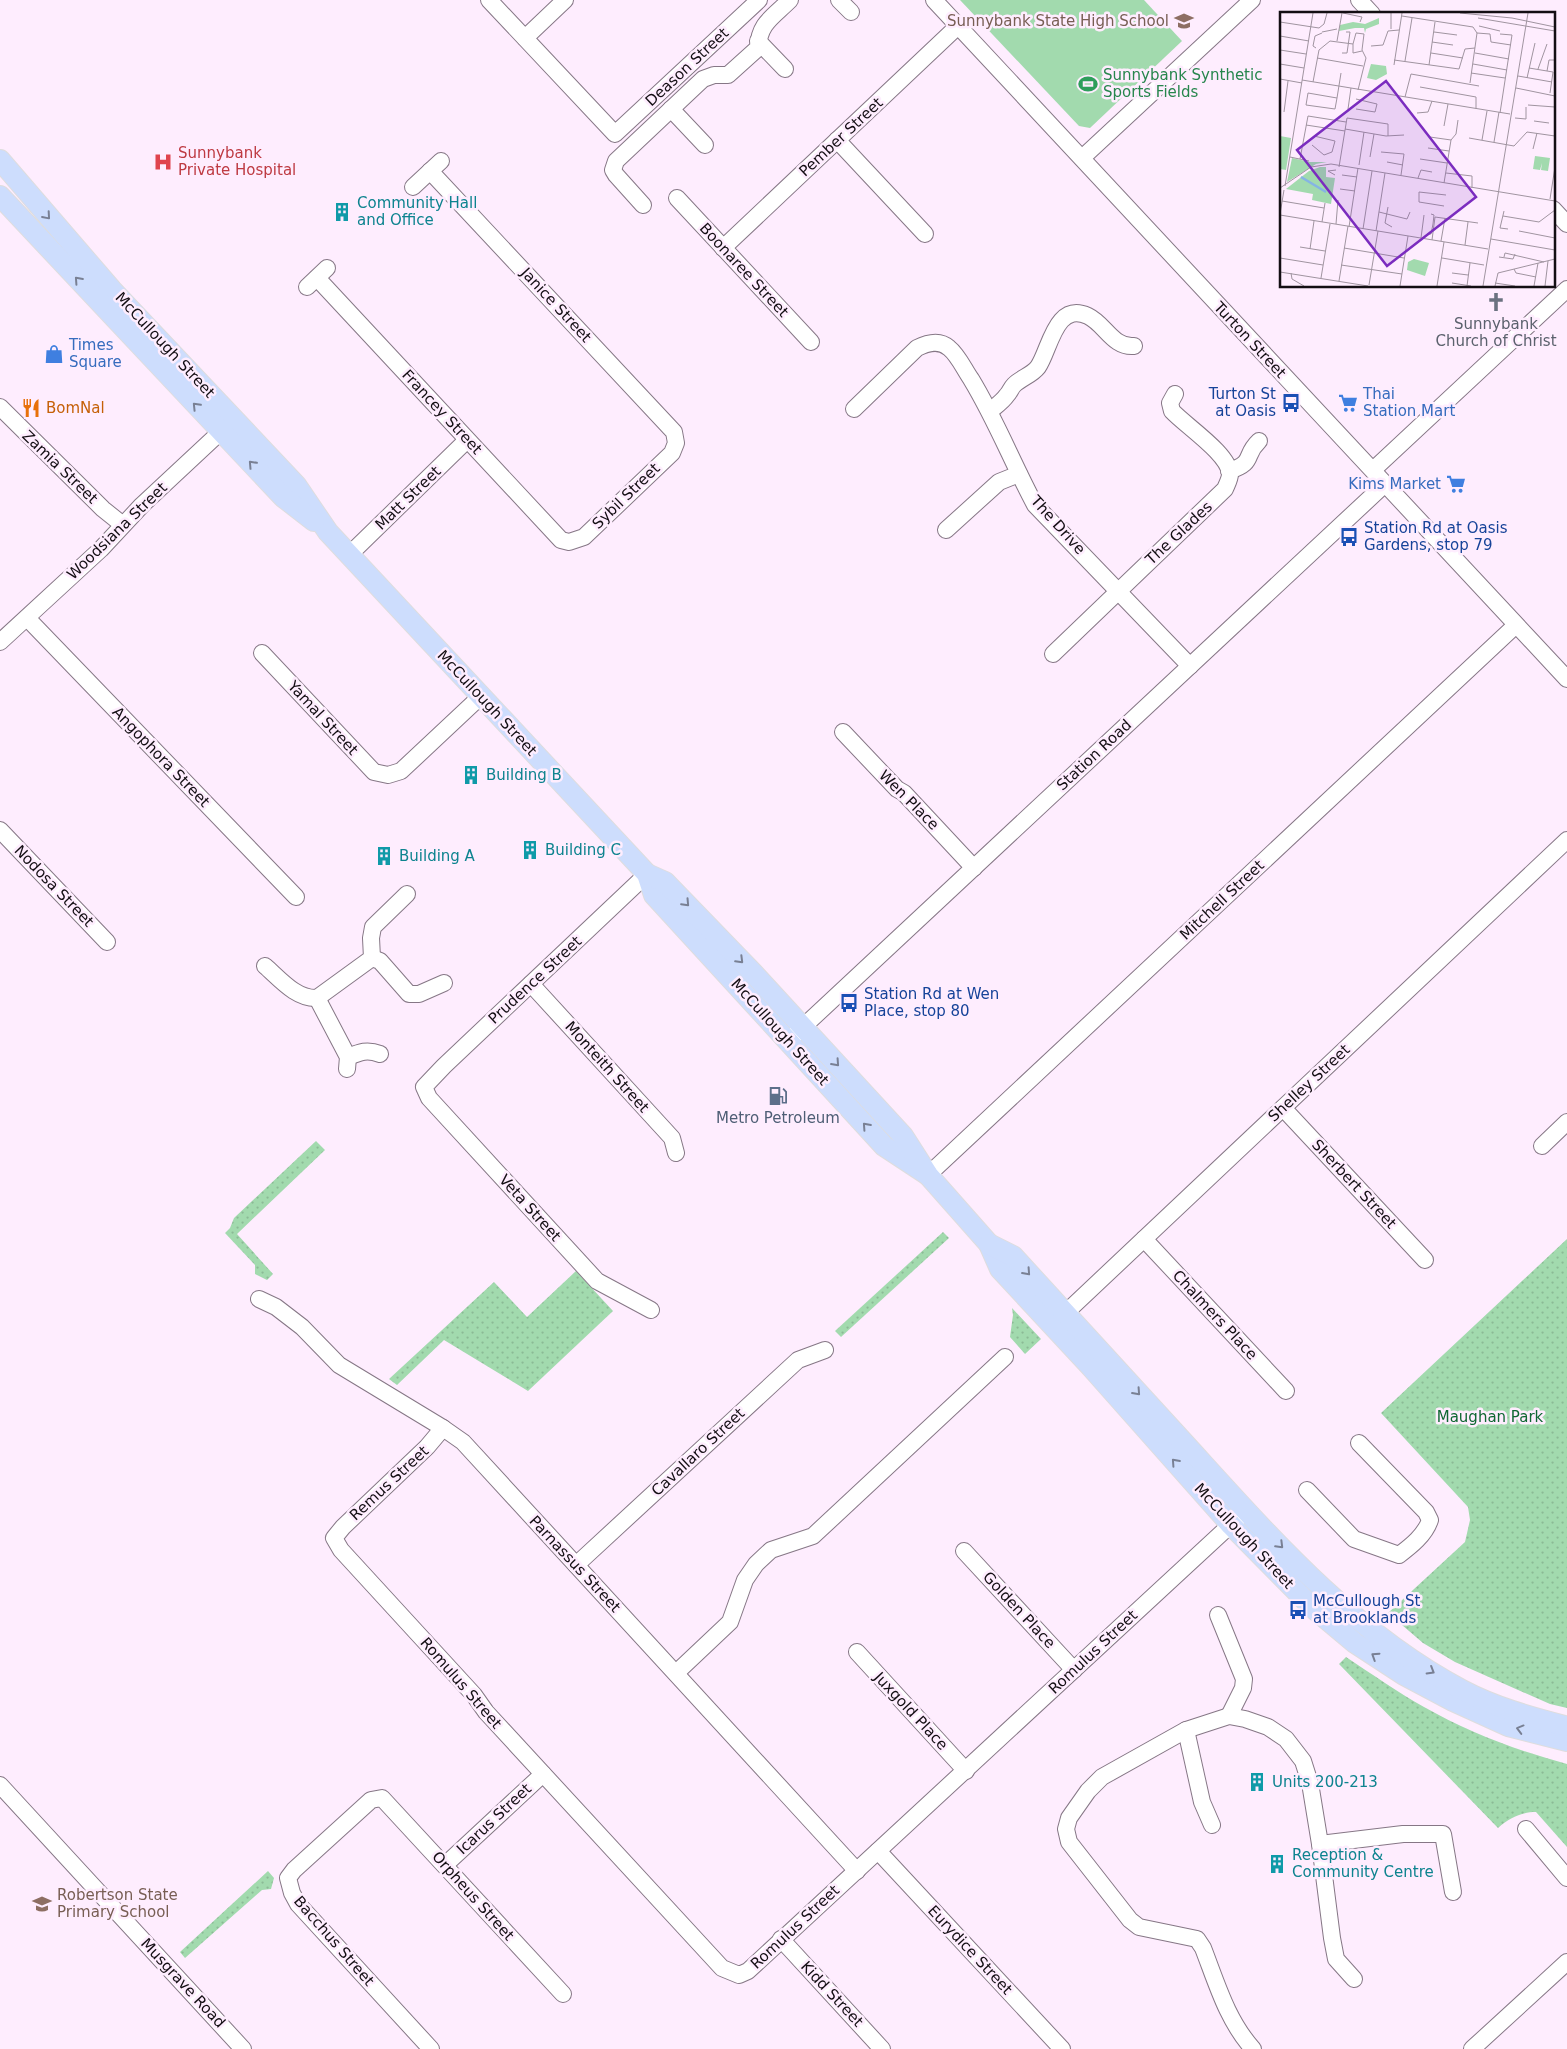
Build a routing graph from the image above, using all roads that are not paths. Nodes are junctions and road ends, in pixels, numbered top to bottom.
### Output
1 (490, 0) edge
2 (565, 0) edge
3 (759, 0) edge
4 (790, 0) edge
5 (839, 0) edge
6 (934, 0) edge
7 (1252, 0) edge
8 (1359, 0) edge
9 (851, 12) dead end
10 (1370, 12) edge
11 (958, 26) junction
12 (525, 38) junction
13 (758, 41) junction
14 (784, 70) dead end
15 (671, 109) junction
16 (837, 140) junction
17 (705, 145) dead end
18 (1082, 158) junction
19 (0, 160) edge
20 (413, 186) dead end
21 (0, 196) edge
22 (677, 198) dead end
23 (643, 205) dead end
24 (1554, 210) edge
25 (1567, 224) edge
26 (925, 234) dead end
27 (723, 248) junction
28 (317, 278) dead end
29 (1567, 289) edge
30 (811, 342) dead end
31 (1134, 346) dead end
32 (1175, 394) dead end
33 (0, 406) edge
34 (854, 410) dead end
35 (990, 411) junction
36 (228, 425) junction
37 (468, 440) junction
38 (1259, 441) dead end
39 (676, 443) joint
40 (1373, 470) junction
41 (1229, 471) junction
42 (1019, 474) junction
43 (1385, 484) junction
44 (123, 525) junction
45 (946, 530) dead end
46 (569, 542) joint
47 (349, 555) junction
48 (1118, 590) junction
49 (27, 618) junction
50 (1516, 625) junction
51 (0, 642) edge
52 (262, 653) dead end
53 (1053, 654) dead end
54 (1190, 666) junction
55 (1567, 679) edge
56 (481, 696) junction
57 (843, 732) dead end
58 (0, 830) edge
59 (1567, 840) edge
60 (974, 868) junction
61 (647, 874) junction
62 (407, 894) dead end
63 (296, 897) dead end
64 (107, 942) dead end
65 (372, 958) junction
66 (265, 966) dead end
67 (444, 983) dead end
68 (531, 984) junction
69 (317, 998) junction
70 (803, 1027) junction
71 (788, 1041) junction
72 (380, 1054) dead end
73 (424, 1087) joint
74 (1283, 1108) junction
75 (1567, 1122) edge
76 (1542, 1146) dead end
77 (676, 1153) dead end
78 (928, 1175) junction
79 (1144, 1239) junction
80 (1425, 1260) dead end
81 (259, 1299) dead end
82 (652, 1310) dead end
83 (1058, 1320) junction
84 (825, 1350) dead end
85 (1005, 1358) dead end
86 (1286, 1391) dead end
87 (443, 1428) junction
88 (1359, 1443) dead end
89 (1307, 1490) dead end
90 (1246, 1511) junction
91 (1231, 1525) junction
92 (334, 1538) joint
93 (964, 1550) dead end
94 (576, 1564) junction
95 (1218, 1615) dead end
96 (857, 1652) dead end
97 (1074, 1670) junction
98 (676, 1673) junction
99 (1229, 1716) junction
100 (1567, 1727) edge
101 (1186, 1730) junction
102 (1567, 1741) edge
103 (966, 1770) junction
104 (543, 1774) junction
105 (0, 1785) edge
106 (382, 1798) joint
107 (1212, 1825) dead end
108 (1526, 1829) dead end
109 (1320, 1844) junction
110 (878, 1851) junction
111 (445, 1865) junction
112 (857, 1871) junction
113 (1567, 1878) edge
114 (1453, 1892) dead end
115 (781, 1939) junction
116 (1567, 1962) edge
117 (1354, 1979) dead end
118 (562, 1994) dead end
119 (243, 2049) edge
120 (431, 2049) edge
121 (882, 2049) edge
122 (1062, 2049) edge
123 (1254, 2049) edge
124 (1472, 2049) edge

1 - 12 street
2 - 12 street
3 - 12 street, Deason Street
4 - 13 street
5 - 9 street
6 - 11 street, Turton Street
7 - 18 street
8 - 10 street
11 - 16 street, Pember Street
11 - 18 street, Turton Street
13 - 14 street
13 - 15 street
15 - 17 street
15 - 23 street
16 - 26 street
16 - 27 street, Pember Street
18 - 40 street, Turton Street
19 -> 36 main road, McCullough Street
20 - 39 street, Janice Street
36 -> 21 main road, McCullough Street
22 - 27 street, Boonaree Street
24 - 25 street
27 - 30 street, Boonaree Street
28 - 37 street, Francey Street
29 - 40 street
31 - 35 street
32 - 41 street
33 - 44 street, Zamia Street
34 - 35 street, The Drive
35 - 42 street, The Drive
36 - 44 street, Woodsiana Street
36 - 47 main road, McCullough Street
37 - 46 street, Francey Street
37 - 47 street, Matt Street
38 - 41 street
39 - 46 street, Sybil Street
40 - 43 street, Turton Street
41 - 48 street, The Glades
42 - 45 street
42 - 48 street, The Drive
43 - 50 street, Turton Street
43 - 54 street, Station Road
44 - 49 street, Woodsiana Street
47 - 56 main road, McCullough Street
48 - 53 street, The Glades
48 - 54 street, The Drive
49 - 51 street, Woodsiana Street
49 - 63 street, Angophora Street
50 - 55 street, Turton Street
50 - 78 street, Mitchell Street
52 - 56 street, Yamal Street
54 - 60 street, Station Road
56 - 61 main road, McCullough Street
57 - 60 street, Wen Place
58 - 64 street, Nodosa Street
59 - 74 street, Shelley Street
60 - 70 street, Station Road
61 - 68 street, Prudence Street
61 -> 70 main road, McCullough Street
61 - 71 main road, McCullough Street
62 - 65 street
65 - 67 street
65 - 69 street
66 - 69 street
68 - 73 street, Prudence Street
68 - 77 street, Monteith Street
69 - 72 street
70 - 71 street, Station Road
70 -> 78 main road, McCullough Street
78 -> 71 main road, McCullough Street
73 - 82 street, Veta Street
74 - 79 street, Shelley Street
74 - 80 street, Sherbert Street
75 - 76 street
78 - 83 main road, McCullough Street
79 - 83 street, Shelley Street
79 - 86 street, Chalmers Place
81 - 87 street, Parnassus Street
83 -> 90 main road, McCullough Street
91 -> 83 main road, McCullough Street
84 - 94 street, Cavallaro Street
85 - 98 street
87 - 92 street, Remus Street
87 - 94 street, Parnassus Street
88 - 89 street
90 - 91 street, Romulus Street
90 -> 100 main road, McCullough Street
91 - 97 street, Romulus Street
102 -> 91 main road, McCullough Street
92 - 104 street, Romulus Street
93 - 97 street, Golden Place
94 - 98 street, Parnassus Street
95 - 99 street
96 - 103 street, Juxgold Place
97 - 103 street, Romulus Street
98 - 112 street, Parnassus Street
99 - 101 street
99 - 109 street
101 - 107 street
101 - 123 street
103 - 110 street, Romulus Street
104 - 111 street, Icarus Street
104 - 115 street, Romulus Street
105 - 119 street, Musgrave Road
106 - 111 street, Orpheus Street
106 - 120 street, Bacchus Street
108 - 113 street
109 - 114 street
109 - 117 street
110 - 112 street, Romulus Street
110 - 122 street, Eurydice Street
111 - 118 street, Orpheus Street
112 - 115 street, Romulus Street
115 - 121 street, Kidd Street
116 - 124 street

